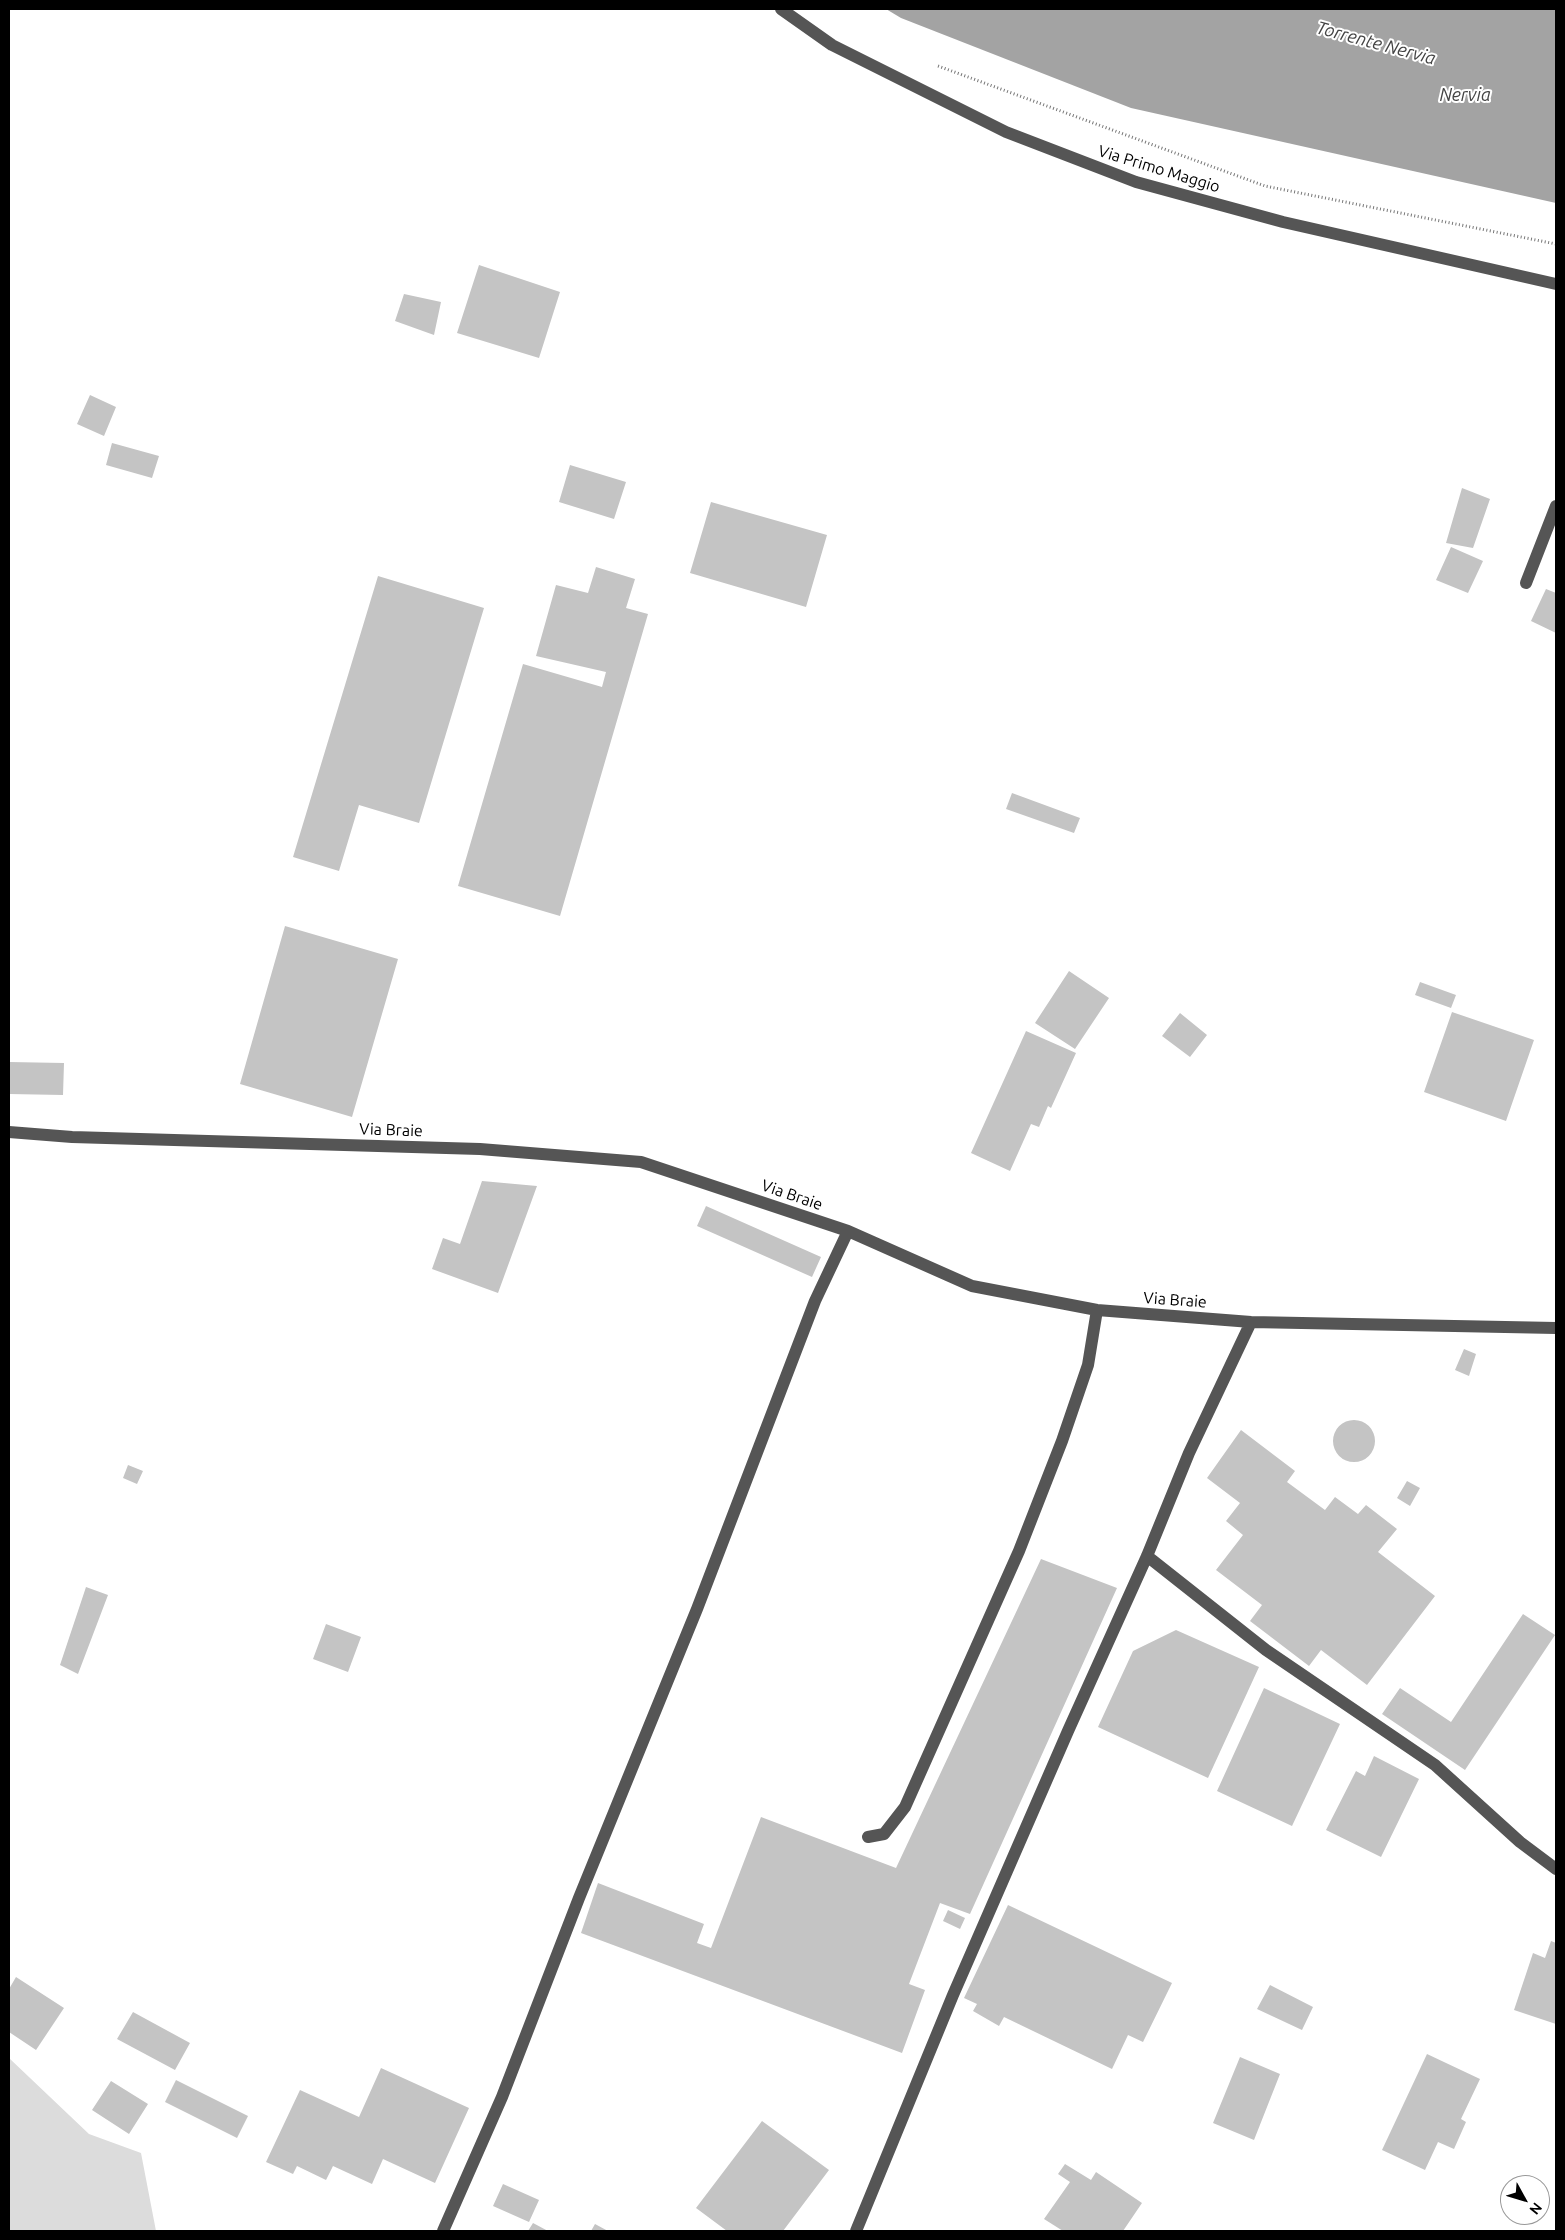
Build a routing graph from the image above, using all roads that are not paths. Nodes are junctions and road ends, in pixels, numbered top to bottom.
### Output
1 (781, 9) edge
2 (1556, 284) edge
3 (1556, 506) edge
4 (1526, 583) dead end
5 (9, 1132) edge
6 (848, 1232) junction
7 (1097, 1310) junction
8 (1251, 1322) junction
9 (1556, 1328) edge
10 (1147, 1556) junction
11 (868, 1837) dead end
12 (1556, 1869) edge
13 (443, 2231) edge
14 (856, 2231) edge

1 - 2 street, Via Primo Maggio
3 - 4 street
5 - 6 street, Via Braie
6 - 7 street, Via Braie
6 - 13 street
7 - 8 street, Via Braie
7 - 11 street
8 - 9 street, Via Braie
8 - 10 street
10 - 12 street
10 - 14 street

